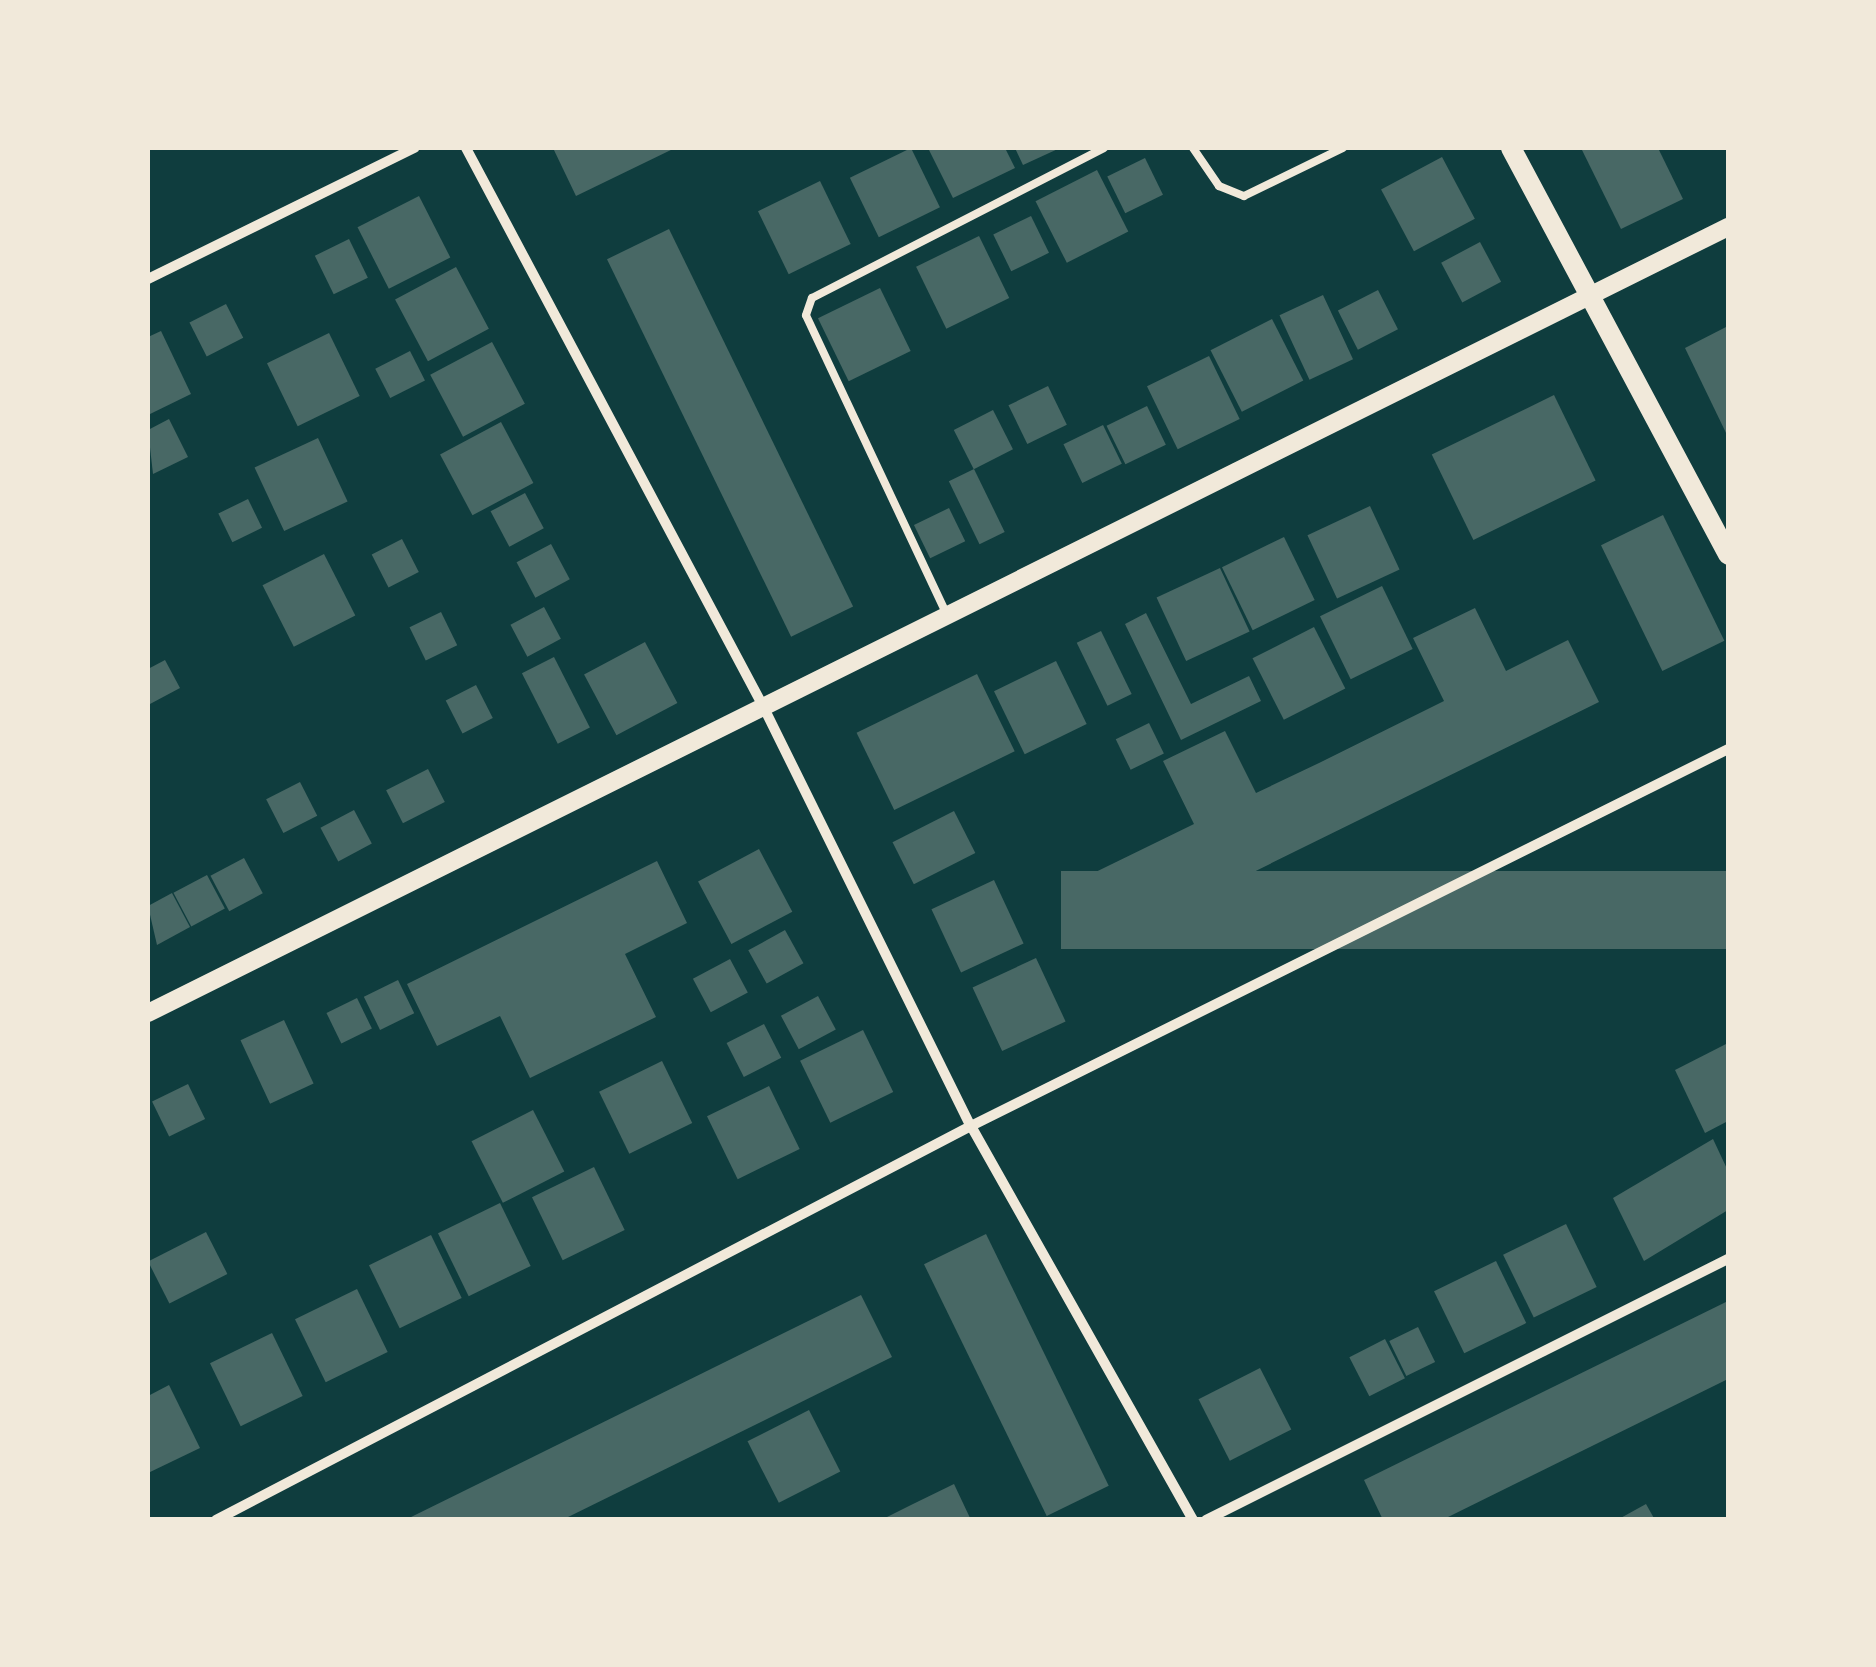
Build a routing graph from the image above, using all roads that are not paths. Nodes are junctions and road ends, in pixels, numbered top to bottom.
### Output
1 (414, 148) edge
2 (466, 148) edge
3 (1104, 148) edge
4 (1193, 148) edge
5 (1342, 148) edge
6 (1511, 148) edge
7 (1728, 227) edge
8 (148, 278) edge
9 (1591, 295) junction
10 (1728, 556) edge
11 (947, 615) junction
12 (763, 706) junction
13 (1728, 749) edge
14 (148, 1013) edge
15 (971, 1126) junction
16 (1728, 1260) edge
17 (216, 1520) edge
18 (1193, 1520) edge
19 (1206, 1520) edge

1 - 8 street
2 - 12 street
3 - 11 lane
4 - 5 lane
6 - 9 main road
7 - 9 street
9 - 10 main road
9 - 11 street
11 - 12 street
12 - 14 street
12 - 15 street
13 - 15 street
15 - 17 street
15 - 18 street
16 - 19 street

